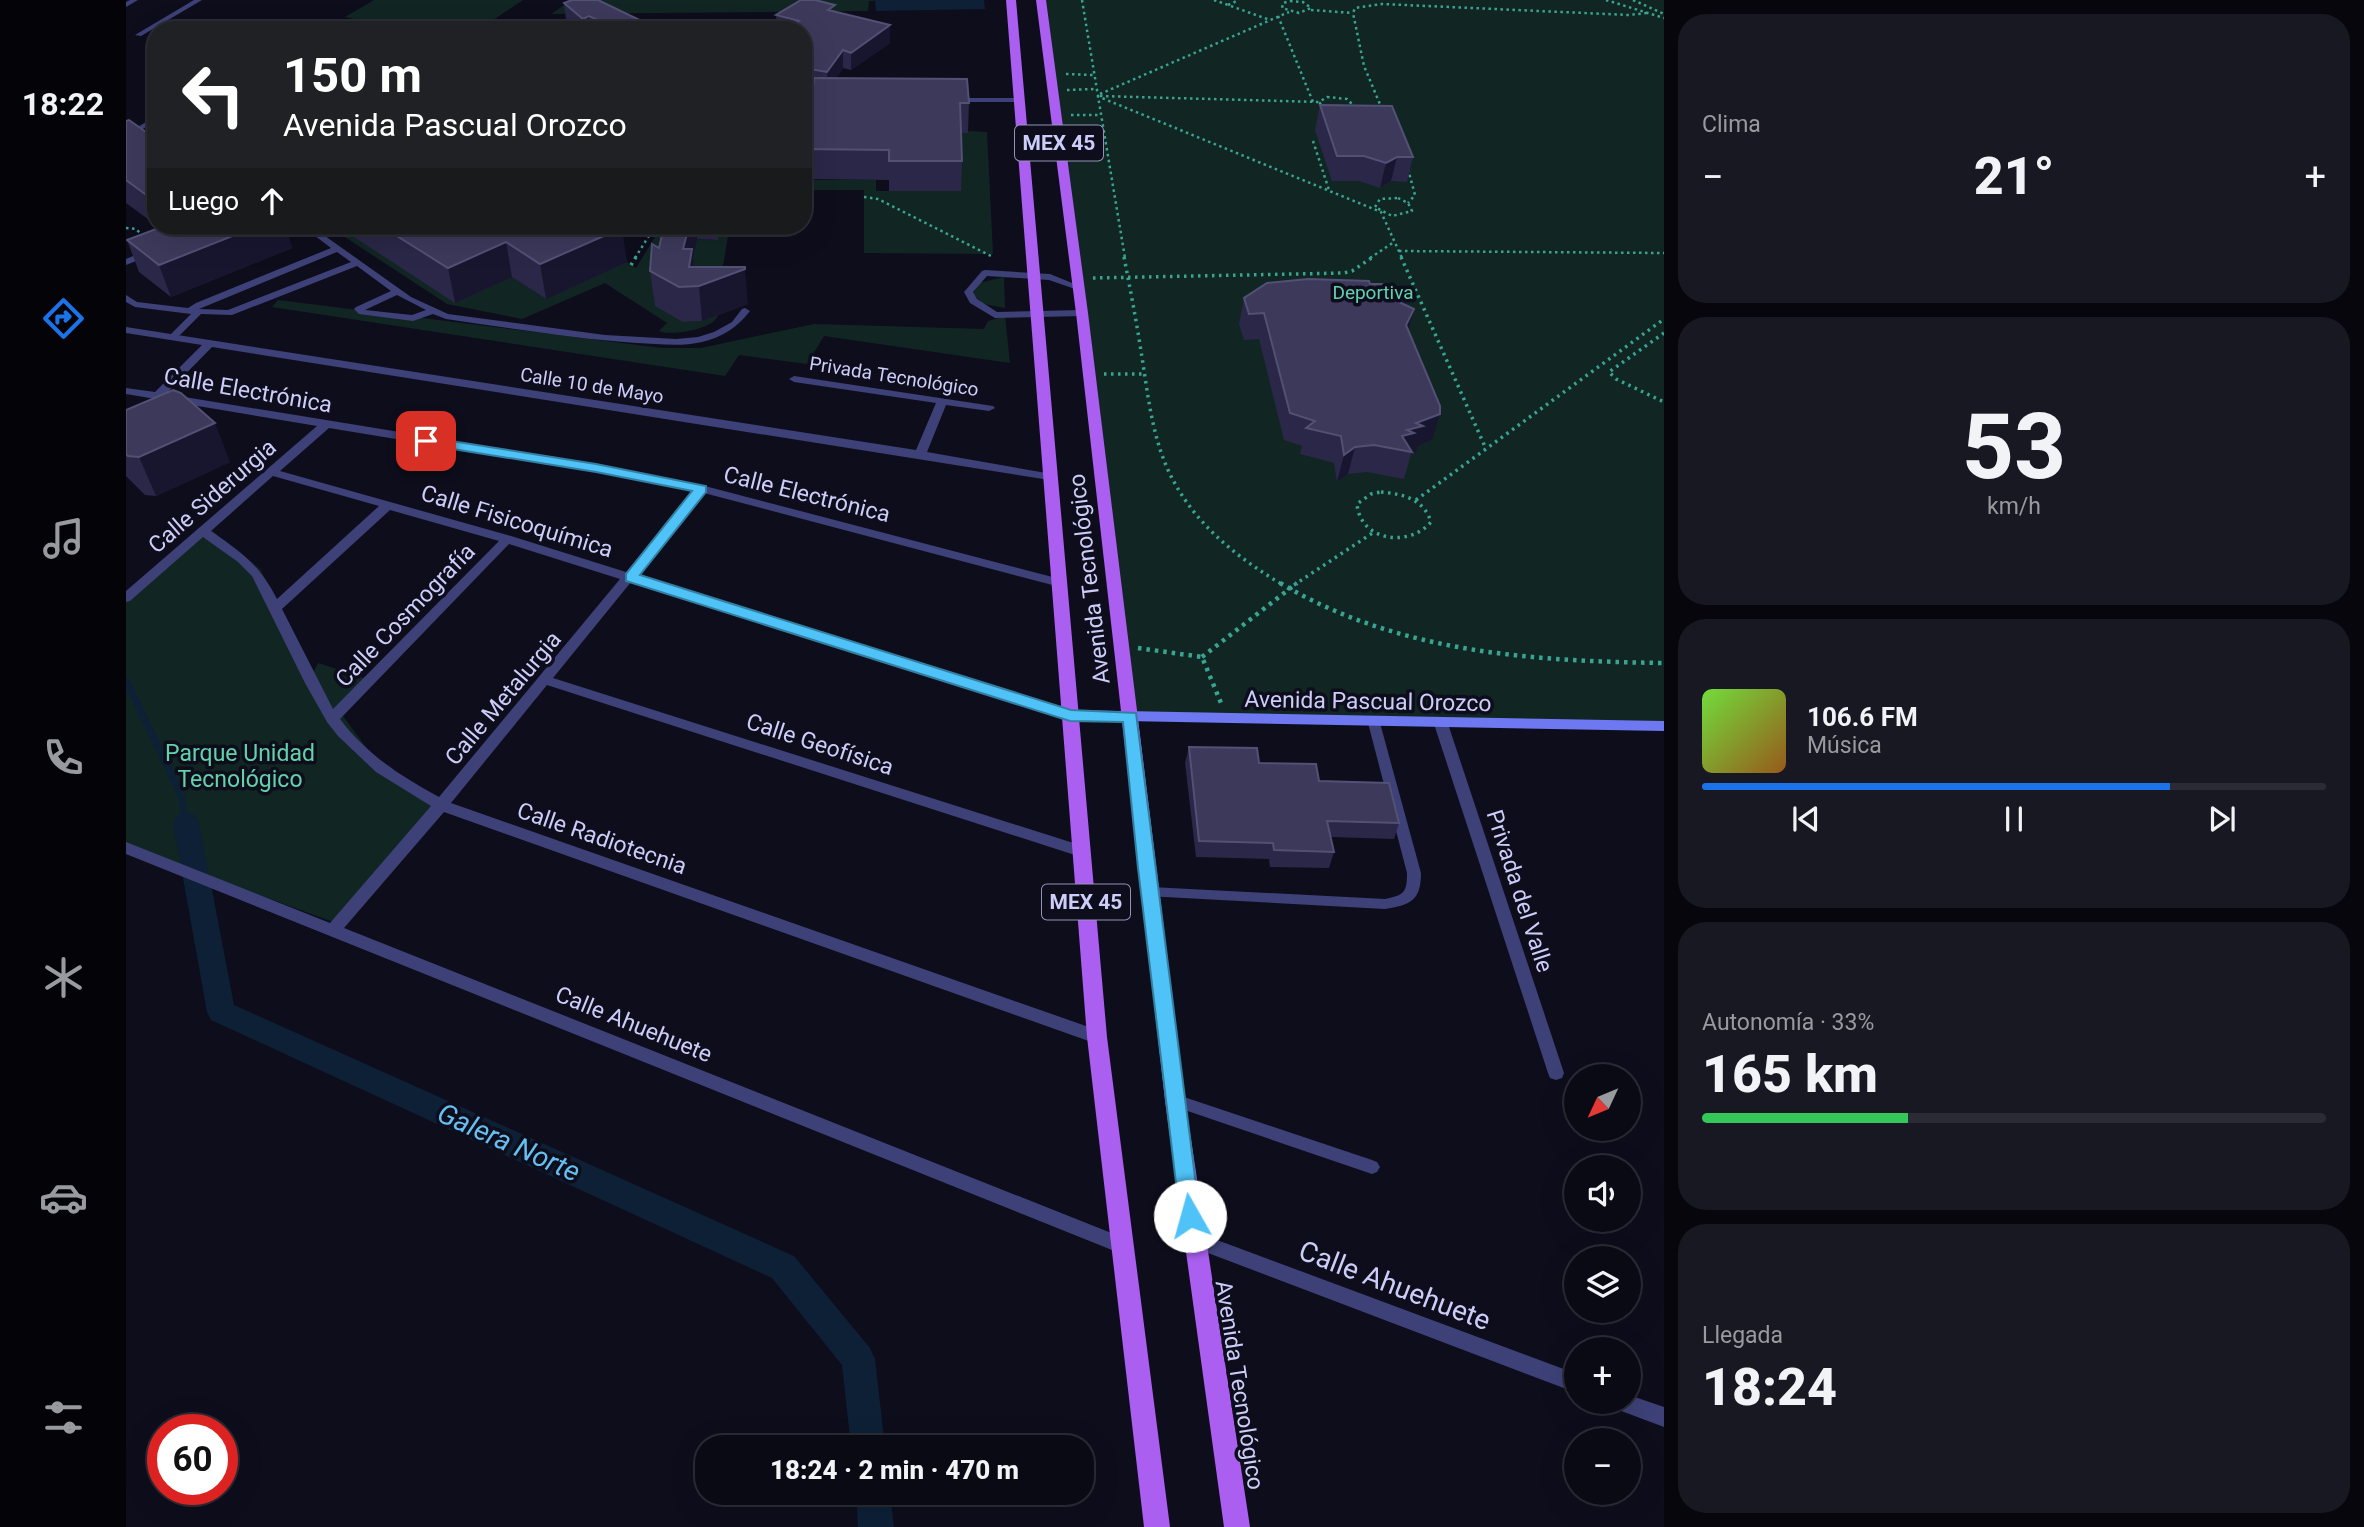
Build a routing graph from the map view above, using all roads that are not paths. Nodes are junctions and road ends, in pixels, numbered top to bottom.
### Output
1 (135, 0) edge
2 (199, 0) edge
3 (1011, 0) edge
4 (1041, 0) edge
5 (126, 5) edge
6 (619, 20) edge
7 (163, 21) edge
8 (626, 21) edge
9 (147, 30) edge
10 (139, 35) dead end
11 (953, 92) edge
12 (812, 99) edge
13 (843, 99) edge
14 (937, 100) edge
15 (964, 103) junction
16 (1020, 104) junction
17 (147, 124) edge
18 (138, 129) junction
19 (147, 135) edge
20 (126, 136) edge
21 (318, 235) edge
22 (337, 249) junction
23 (152, 252) edge
24 (126, 262) edge
25 (357, 263) junction
26 (1033, 275) junction
27 (1078, 283) junction
28 (398, 291) junction
29 (126, 298) edge
30 (745, 311) dead end
31 (194, 312) junction
32 (432, 312) junction
33 (1082, 313) junction
34 (1037, 314) junction
35 (126, 330) edge
36 (173, 337) junction
37 (210, 343) junction
38 (794, 379) dead end
39 (126, 391) edge
40 (158, 396) junction
41 (942, 402) junction
42 (989, 408) dead end
43 (326, 425) junction
44 (920, 454) junction
45 (272, 472) junction
46 (1052, 478) junction
47 (701, 489) junction
48 (388, 505) junction
49 (204, 532) junction
50 (508, 539) junction
51 (631, 577) junction
52 (1060, 583) junction
53 (126, 598) edge
54 (275, 608) junction
55 (545, 680) junction
56 (1070, 715) junction
57 (1131, 717) junction
58 (332, 719) junction
59 (1374, 723) junction
60 (1441, 724) junction
61 (1664, 726) edge
62 (441, 805) junction
63 (126, 848) edge
64 (1081, 851) junction
65 (1151, 892) junction
66 (333, 930) junction
67 (1097, 1037) junction
68 (1556, 1073) dead end
69 (1175, 1100) junction
70 (1372, 1167) dead end
71 (1193, 1239) junction
72 (1123, 1246) junction
73 (1564, 1379) edge
74 (1641, 1409) edge
75 (1664, 1417) edge
76 (1157, 1527) edge
77 (1237, 1527) edge

1 - 5 lane
2 - 7 lane
3 - 16 main road, Avenida Tecnológico / MEX 45
4 - 27 main road, Avenida Tecnológico / MEX 45
6 - 8 lane
9 - 10 lane
11 - 15 lane
12 - 13 lane
14 - 15 lane
15 - 16 lane
16 - 26 main road, Avenida Tecnológico / MEX 45
17 - 18 lane
18 - 19 lane
18 - 20 lane
21 - 22 lane
22 - 25 lane
22 - 31 lane
23 - 24 lane
25 - 28 lane
25 - 31 lane
26 - 27 lane
26 - 34 main road, Avenida Tecnológico / MEX 45
26 - 34 lane
27 - 33 main road, Avenida Tecnológico / MEX 45
28 - 32 lane
28 - 32 lane
29 - 31 lane
30 - 32 lane
31 - 36 lane
33 - 34 lane
33 - 57 main road, Avenida Tecnológico / MEX 45
34 - 46 main road, Avenida Tecnológico / MEX 45
35 - 36 street, Calle 10 de Mayo
36 - 37 street, Calle 10 de Mayo
37 - 40 street
37 - 44 street, Calle 10 de Mayo
38 - 41 street, Privada Tecnológico
39 - 40 street, Calle Electrónica
40 - 43 street, Calle Electrónica
41 - 42 street, Privada Tecnológico
41 - 44 street
43 - 45 street, Calle Siderurgia
43 - 47 street, Calle Electrónica
44 - 46 street, Calle 10 de Mayo
45 - 48 street, Calle Fisicoquímica
45 - 49 street, Calle Siderurgia
46 - 52 main road, Avenida Tecnológico / MEX 45
47 - 51 street, Calle Metalurgia
47 - 52 street, Calle Electrónica
48 - 50 street, Calle Fisicoquímica
48 - 54 street
49 - 53 street, Calle Siderurgia
49 - 54 street, Calle Radiotecnia
50 - 51 street, Calle Fisicoquímica
50 - 58 street, Calle Cosmografía
51 - 55 street, Calle Metalurgia
51 - 56 street, Calle Fisicoquímica
52 - 56 main road, Avenida Tecnológico / MEX 45
54 - 58 street, Calle Radiotecnia
55 - 62 street, Calle Metalurgia
55 - 64 street, Calle Geofísica
56 - 57 main road, Avenida Pascual Orozco
56 - 64 main road, Avenida Tecnológico / MEX 45
57 - 59 main road, Avenida Pascual Orozco
57 - 65 main road, Avenida Tecnológico / MEX 45
58 - 62 street, Calle Radiotecnia
59 - 60 main road, Avenida Pascual Orozco
59 - 65 lane
60 - 61 main road, Avenida Pascual Orozco
60 - 68 street, Privada del Valle
62 - 66 street, Calle Metalurgia
62 - 67 street, Calle Radiotecnia
63 - 66 street, Calle Ahuehuete
64 - 67 main road, Avenida Tecnológico / MEX 45
65 - 69 main road, Avenida Tecnológico / MEX 45
66 - 72 street, Calle Ahuehuete
67 - 72 main road, Avenida Tecnológico / MEX 45
69 - 70 lane
69 - 71 main road, Avenida Tecnológico / MEX 45
71 - 73 street, Calle Ahuehuete
71 - 77 main road, Avenida Tecnológico / MEX 45
72 - 76 main road, Avenida Tecnológico / MEX 45
74 - 75 street

